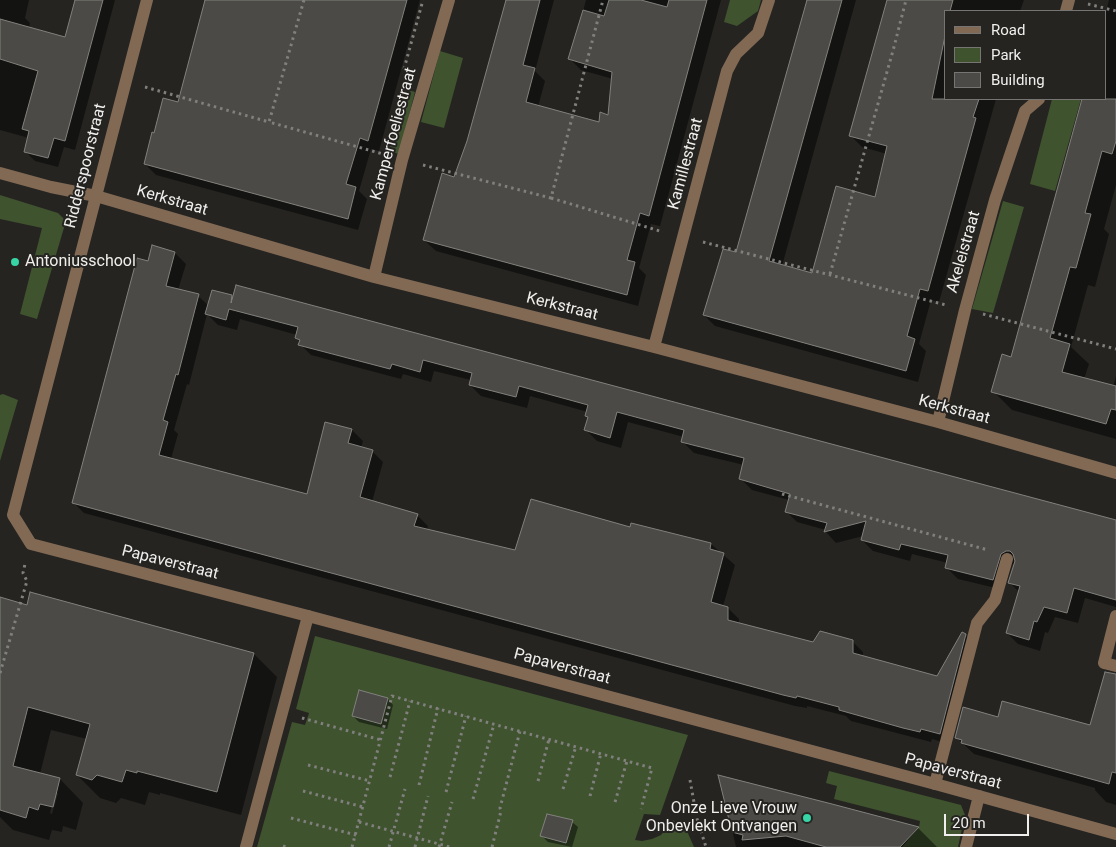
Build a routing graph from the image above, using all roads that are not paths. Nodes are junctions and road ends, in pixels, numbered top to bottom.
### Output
1 (147, 0) edge
2 (449, 0) edge
3 (769, 0) edge
4 (1038, 100) edge
5 (0, 173) edge
6 (96, 196) junction
7 (374, 277) junction
8 (654, 347) junction
9 (938, 422) junction
10 (1116, 473) edge
11 (31, 544) joint
12 (1007, 559) road end
13 (308, 616) junction
14 (1116, 616) edge
15 (1116, 666) edge
16 (935, 784) junction
17 (979, 796) junction
18 (1116, 834) edge
19 (246, 847) edge
20 (966, 847) edge

1 - 6 street, Ridderspoorstraat
2 - 7 street, Kamperfoeliestraat
3 - 8 street, Kamillestraat
4 - 9 street, Akeleistraat
5 - 6 street, Kerkstraat
6 - 7 street, Kerkstraat
6 - 11 street, Ridderspoorstraat
7 - 8 street, Kerkstraat
8 - 9 street, Kerkstraat
9 - 10 street, Kerkstraat
11 - 13 street, Papaverstraat
12 - 16 street
13 - 16 street, Papaverstraat
13 - 19 street
14 - 15 street
16 - 17 street, Papaverstraat
17 - 18 street, Papaverstraat
17 - 20 street

